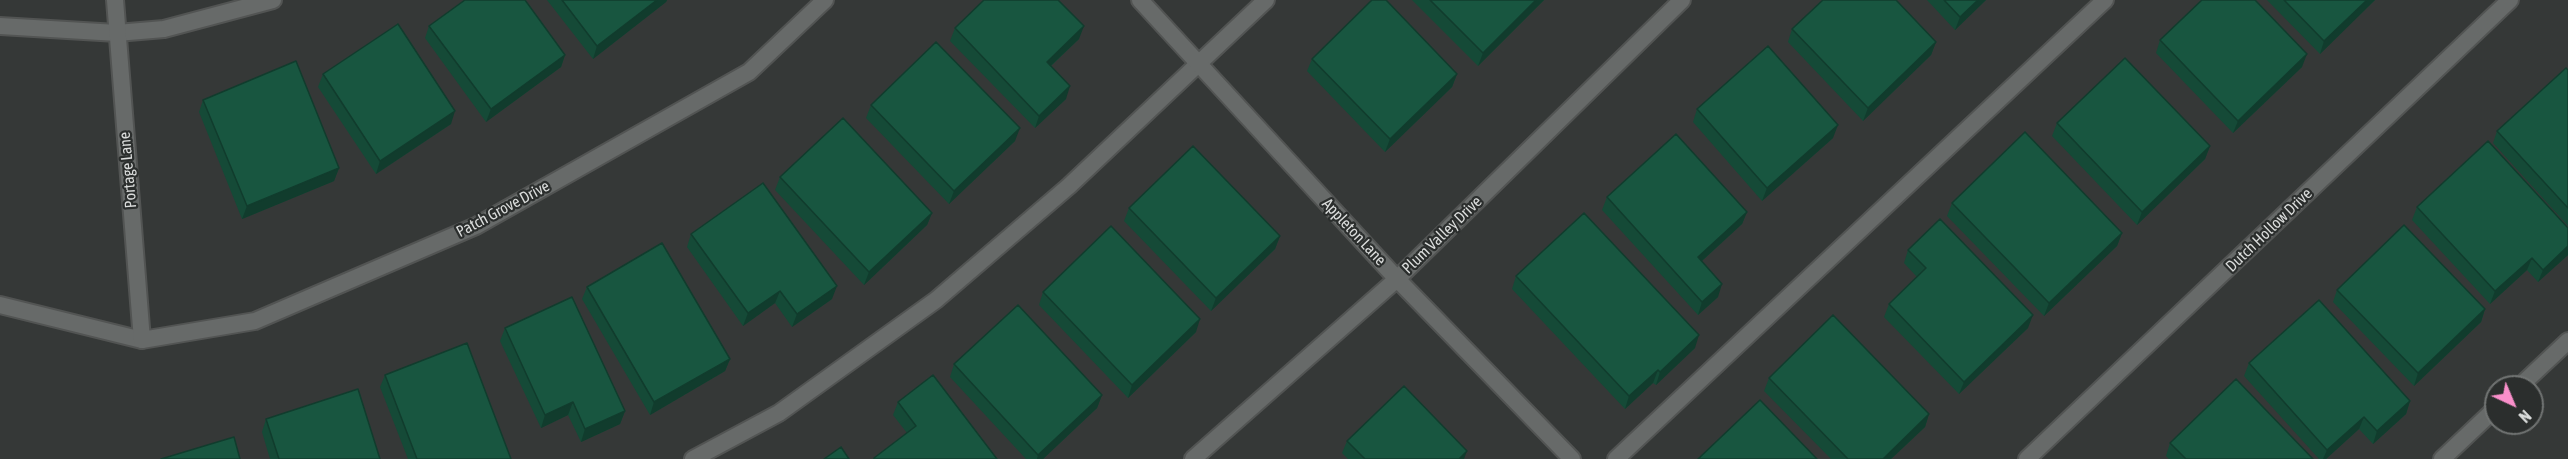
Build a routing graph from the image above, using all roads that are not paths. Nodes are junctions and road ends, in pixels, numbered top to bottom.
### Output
1 (115, 0) edge
2 (273, 0) edge
3 (825, 0) edge
4 (1140, 0) edge
5 (1266, 0) edge
6 (1682, 0) edge
7 (2105, 0) edge
8 (2510, 0) edge
9 (0, 26) edge
10 (117, 33) junction
11 (1198, 63) junction
12 (1397, 279) junction
13 (0, 305) edge
14 (142, 340) junction
15 (2568, 341) edge
16 (2532, 375) edge
17 (2484, 419) edge
18 (693, 459) edge
19 (1193, 459) edge
20 (1572, 459) edge
21 (1616, 459) edge
22 (2027, 459) edge
23 (2442, 459) edge

1 - 10 street, Portage Lane
2 - 10 street
3 - 14 street, Patch Grove Drive
4 - 11 street, Appleton Lane
5 - 11 street
6 - 12 street, Plum Valley Drive
7 - 21 street
8 - 22 street, Dutch Hollow Drive
9 - 10 street
10 - 14 street, Portage Lane
11 - 12 street, Appleton Lane
11 - 18 street
12 - 19 street, Plum Valley Drive
12 - 20 street, Appleton Lane
13 - 14 street
15 - 16 street
17 - 23 street

